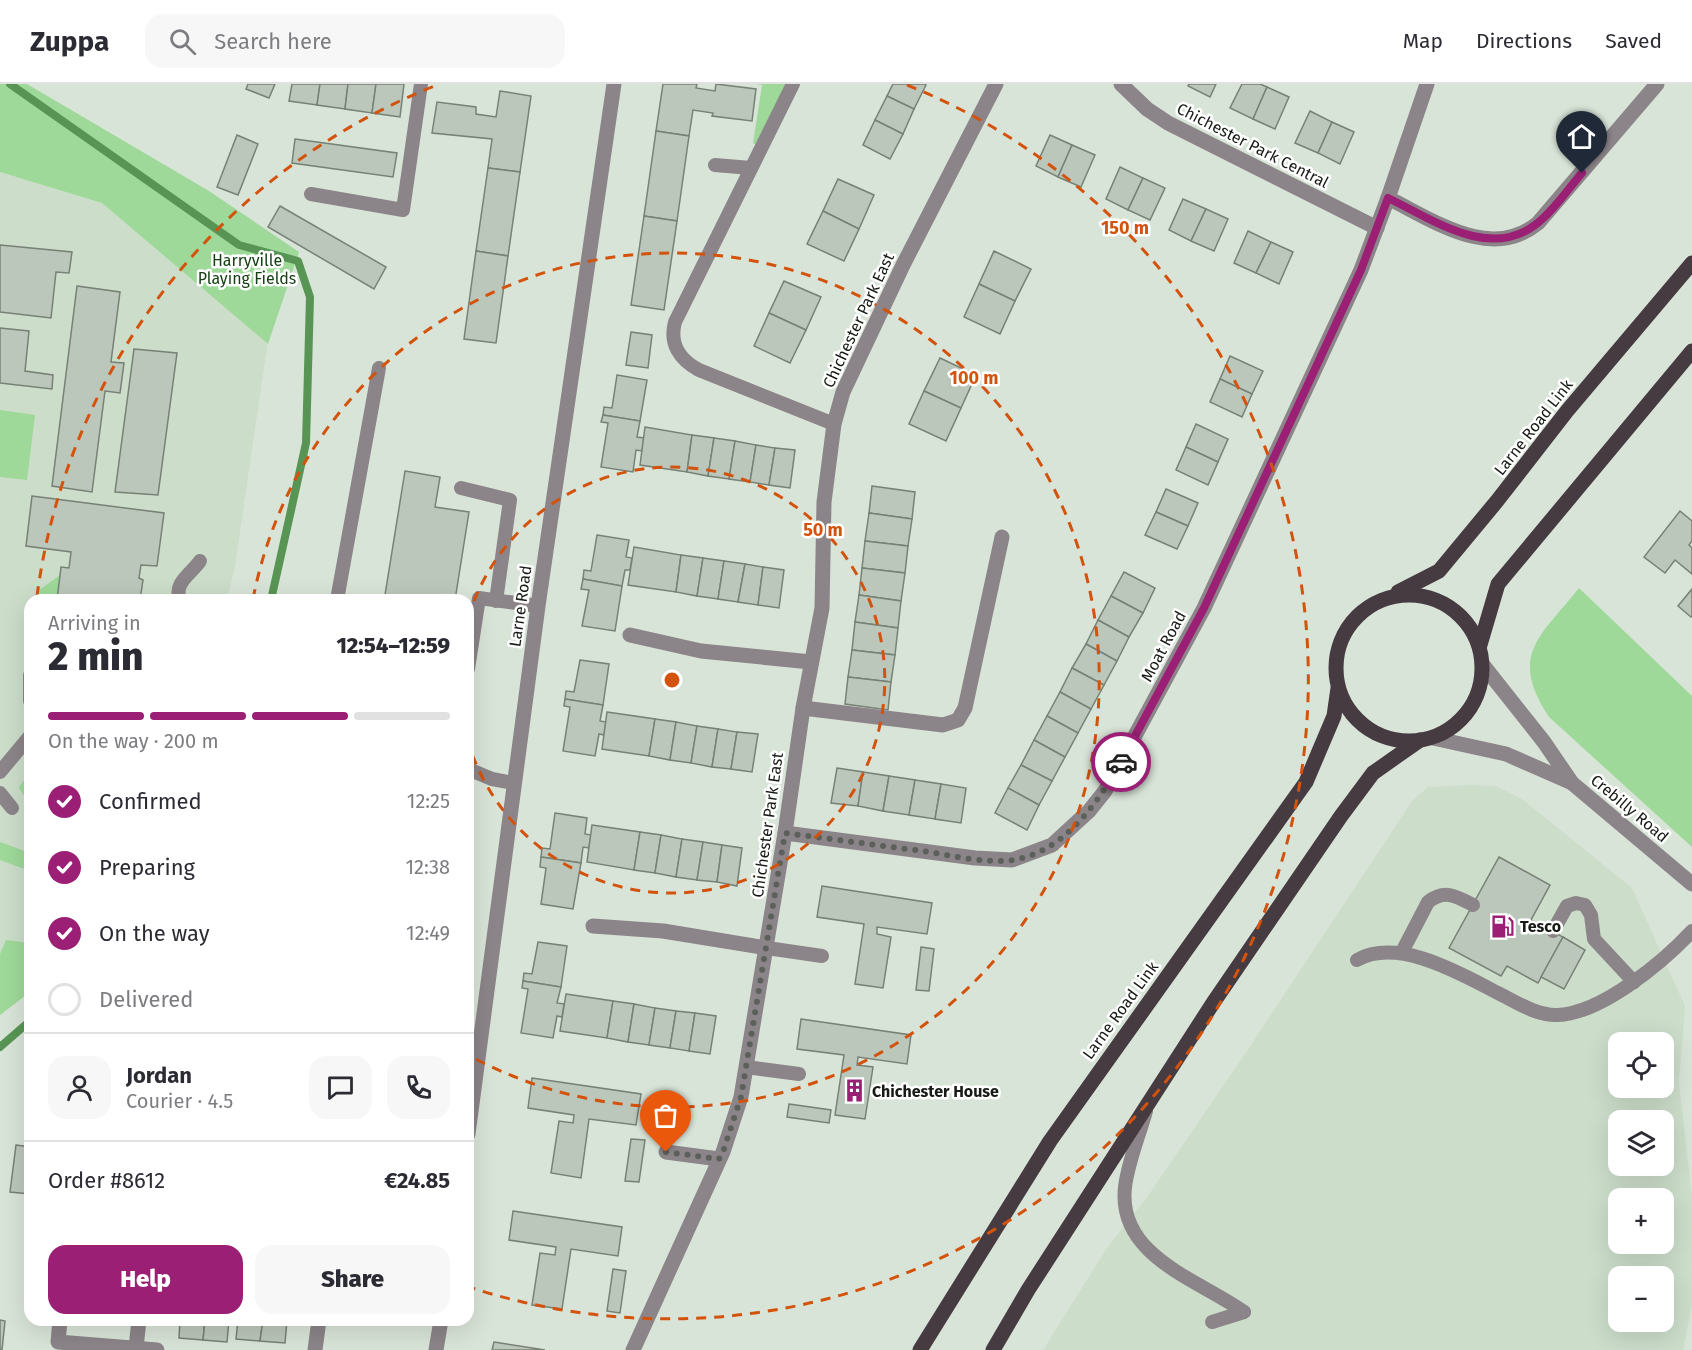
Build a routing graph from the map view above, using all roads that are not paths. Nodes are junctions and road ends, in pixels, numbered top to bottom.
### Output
1 (421, 84) edge
2 (614, 84) edge
3 (793, 84) edge
4 (996, 84) edge
5 (1121, 84) edge
6 (1427, 84) edge
7 (1657, 84) edge
8 (715, 165) dead end
9 (752, 168) junction
10 (311, 194) dead end
11 (1388, 198) junction
12 (1377, 228) junction
13 (1692, 263) edge
14 (1692, 351) edge
15 (379, 368) dead end
16 (834, 424) junction
17 (461, 488) dead end
18 (1002, 537) dead end
19 (200, 561) dead end
20 (178, 594) edge
21 (338, 594) edge
22 (1389, 596) junction
23 (496, 601) junction
24 (538, 606) junction
25 (474, 630) edge
26 (630, 635) dead end
27 (1480, 645) junction
28 (811, 662) junction
29 (1483, 665) junction
30 (1338, 688) junction
31 (803, 708) junction
32 (1426, 739) junction
33 (24, 743) edge
34 (0, 772) edge
35 (474, 772) edge
36 (514, 783) junction
37 (1572, 783) junction
38 (0, 793) edge
39 (12, 808) dead end
40 (785, 833) junction
41 (1692, 884) edge
42 (1473, 905) dead end
43 (593, 926) dead end
44 (1692, 931) edge
45 (1553, 932) dead end
46 (766, 948) junction
47 (1402, 952) junction
48 (822, 956) dead end
49 (1357, 960) dead end
50 (1634, 982) junction
51 (746, 1067) junction
52 (799, 1074) dead end
53 (474, 1088) edge
54 (1148, 1104) junction
55 (666, 1152) dead end
56 (719, 1159) junction
57 (1212, 1322) dead end
58 (59, 1326) edge
59 (138, 1326) edge
60 (318, 1326) edge
61 (440, 1326) edge
62 (136, 1348) junction
63 (157, 1350) edge
64 (315, 1350) edge
65 (436, 1350) edge
66 (633, 1350) edge
67 (920, 1350) edge
68 (993, 1350) edge

1 - 10 lane
2 - 24 street, Larne Road
3 - 9 lane
4 - 16 street, Chichester Park East
5 - 12 street, Chichester Park Central
6 - 11 street, Moat Road
7 - 11 street
8 - 9 lane
9 - 16 lane
11 - 12 street, Moat Road
12 - 40 street, Moat Road
13 - 22 main road, Larne Road Link
14 - 27 main road
15 - 21 lane
16 - 28 street, Chichester Park East
17 - 23 lane
18 - 31 street
19 - 20 lane
22 - 27 main road
22 - 30 main road
23 - 24 lane
23 - 25 lane
24 - 36 street, Larne Road
26 - 28 street
27 - 29 main road
28 - 31 street, Chichester Park East
29 - 32 main road
29 - 37 street, Crebilly Road
30 - 32 main road
30 - 67 main road, Larne Road Link
31 - 40 street, Chichester Park East
32 - 37 street, Crebilly Road
32 - 54 main road
33 - 34 lane
35 - 36 lane
36 - 53 street, Larne Road
37 - 41 street, Crebilly Road
38 - 39 lane
40 - 46 street, Chichester Park East
42 - 47 lane
43 - 46 street
44 - 50 lane
45 - 50 lane
46 - 48 lane
46 - 51 street, Chichester Park East
47 - 49 lane
47 - 50 lane
51 - 52 lane
51 - 56 street, Chichester Park East
54 - 57 lane
54 - 68 main road
55 - 56 street
56 - 66 street, Chichester Park East
58 - 62 street
59 - 62 street
60 - 64 street
61 - 65 street
62 - 63 street

